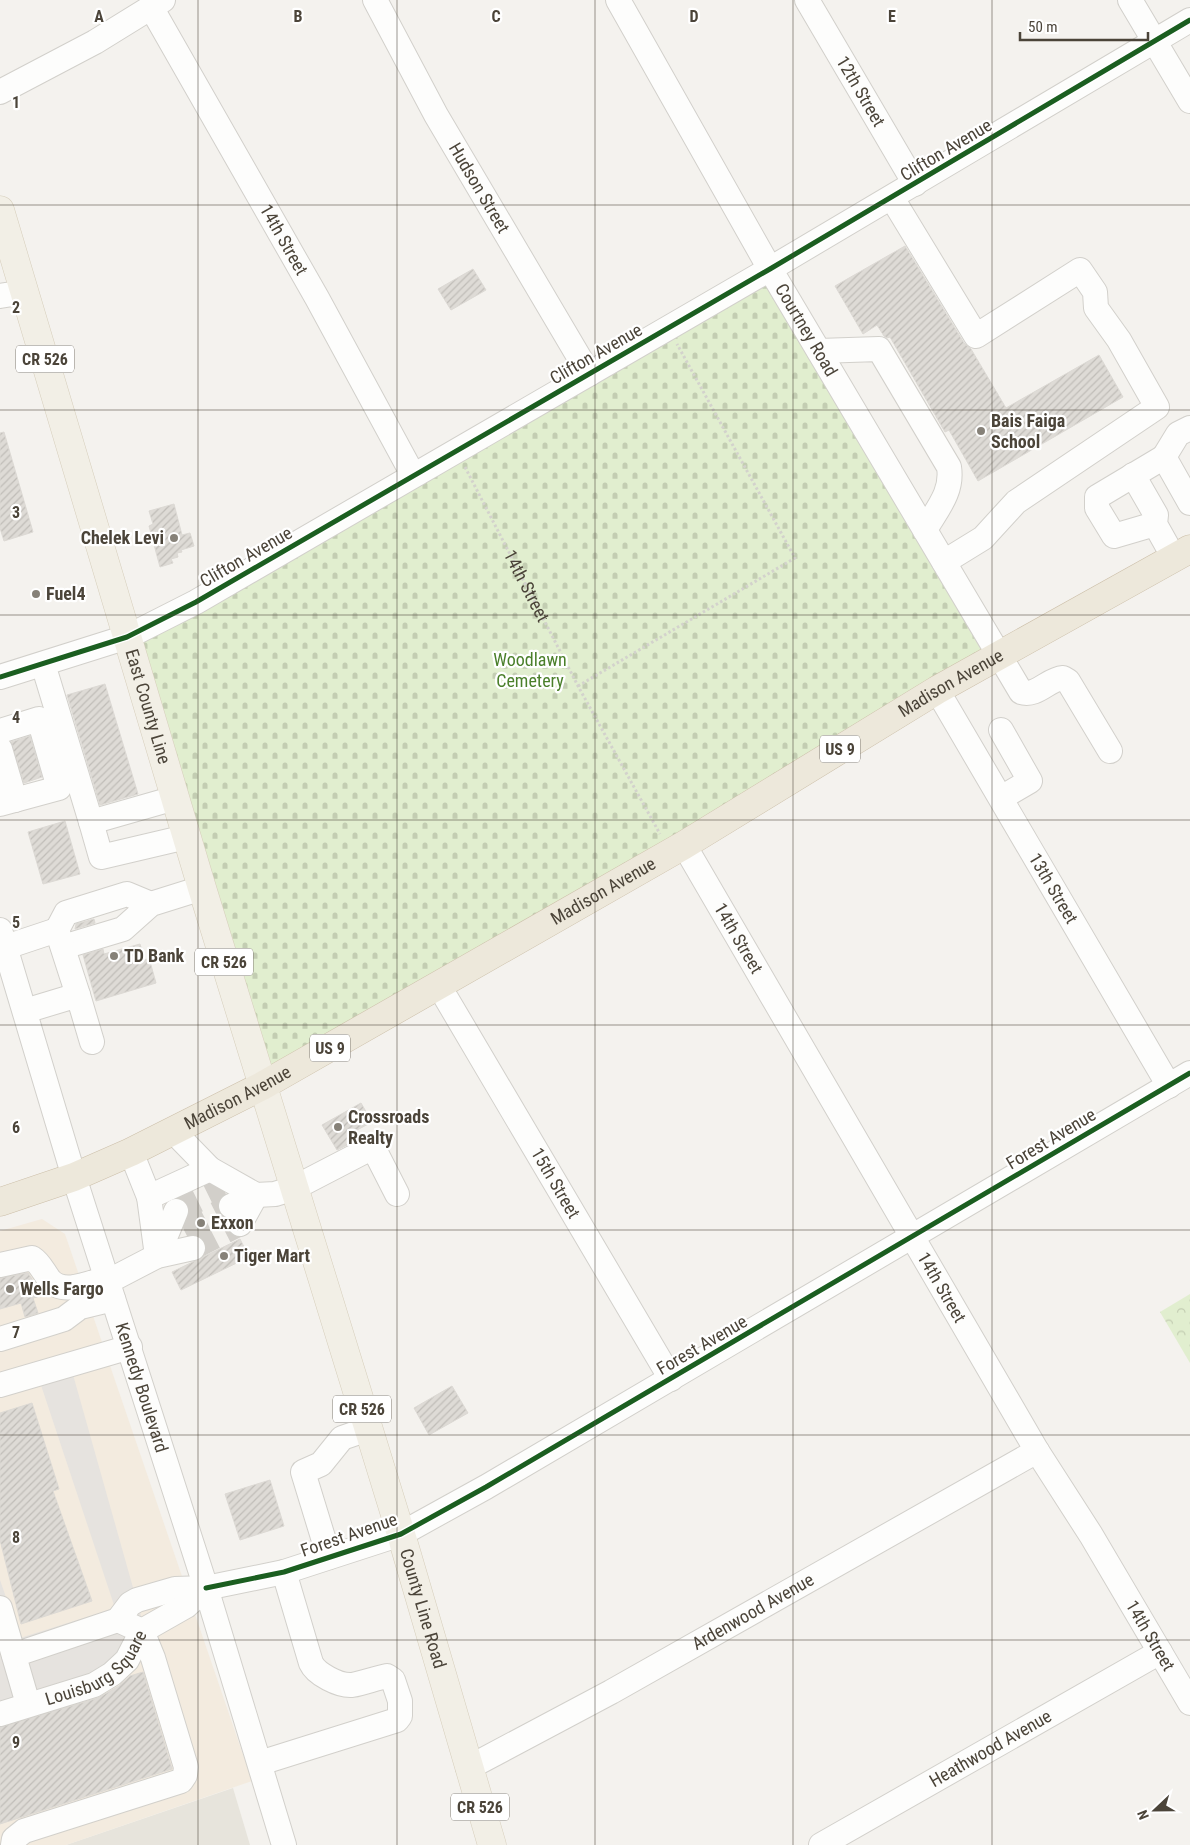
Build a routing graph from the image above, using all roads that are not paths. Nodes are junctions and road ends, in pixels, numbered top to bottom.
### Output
1 (375, 0) edge
2 (618, 0) edge
3 (807, 0) edge
4 (1130, 0) edge
5 (157, 4) edge
6 (1190, 20) edge
7 (1155, 42) junction
8 (0, 92) edge
9 (1190, 101) edge
10 (915, 184) junction
11 (892, 198) junction
12 (0, 210) edge
13 (770, 270) junction
14 (12, 294) edge
15 (819, 351) junction
16 (589, 374) junction
17 (1190, 428) edge
18 (1164, 458) junction
19 (413, 475) junction
20 (1133, 475) junction
21 (1190, 503) edge
22 (1155, 524) junction
23 (924, 530) junction
24 (1184, 556) edge
25 (944, 562) junction
26 (127, 637) junction
27 (999, 656) junction
28 (43, 664) junction
29 (0, 678) edge
30 (937, 690) junction
31 (1001, 730) dead end
32 (0, 731) edge
33 (0, 749) edge
34 (1110, 751) dead end
35 (175, 798) junction
36 (1001, 798) junction
37 (8, 802) edge
38 (91, 822) junction
39 (186, 837) junction
40 (677, 849) junction
41 (202, 888) junction
42 (150, 904) junction
43 (3, 938) edge
44 (60, 938) junction
45 (439, 986) junction
46 (78, 995) junction
47 (25, 1011) junction
48 (92, 1042) dead end
49 (1190, 1074) edge
50 (262, 1086) junction
51 (1169, 1086) junction
52 (173, 1131) junction
53 (131, 1152) junction
54 (74, 1177) junction
55 (294, 1188) junction
56 (397, 1194) dead end
57 (256, 1195) junction
58 (149, 1197) junction
59 (226, 1197) junction
60 (1, 1199) edge
61 (913, 1237) junction
62 (157, 1256) junction
63 (0, 1265) edge
64 (108, 1286) junction
65 (0, 1338) edge
66 (130, 1347) junction
67 (671, 1379) junction
68 (0, 1385) edge
69 (368, 1429) junction
70 (1037, 1451) junction
71 (400, 1534) junction
72 (328, 1557) junction
73 (284, 1572) junction
74 (206, 1588) junction
75 (0, 1608) edge
76 (118, 1620) junction
77 (142, 1631) junction
78 (1160, 1652) junction
79 (14, 1655) junction
80 (1190, 1703) edge
81 (28, 1704) junction
82 (0, 1714) edge
83 (260, 1763) junction
84 (468, 1768) junction
85 (13, 1845) edge
86 (284, 1845) edge
87 (492, 1845) edge
88 (821, 1845) edge

1 - 16 street, Hudson Street
2 - 13 street, Courtney Road
3 - 10 street, 12th Street
4 - 7 street
5 - 8 street
5 - 19 street, 14th Street
6 - 7 street, Clifton Avenue
7 - 9 street
7 - 10 street, Clifton Avenue
10 - 11 street, Clifton Avenue
11 - 13 street, Clifton Avenue
11 - 25 street
12 - 14 main road, East County Line / CR 526
13 - 15 street, Courtney Road
13 - 16 street, Clifton Avenue
14 - 26 main road, East County Line / CR 526
15 - 23 street, Courtney Road
15 - 23 street
16 - 19 street, Clifton Avenue
17 - 18 street
18 - 20 street
18 - 21 street
19 - 26 street, Clifton Avenue
20 - 22 street
20 - 22 street
22 - 24 street
23 - 25 street, Courtney Road
24 - 27 highway, Madison Avenue / US 9
25 - 27 street, Courtney Road
26 - 28 street, Clifton Avenue
26 - 35 main road, East County Line / CR 526
27 - 30 highway, Madison Avenue / US 9
27 - 34 street, Courtney Road
28 - 29 street, Clifton Avenue
28 - 38 street
30 - 36 street, 13th Street
30 - 40 highway, Madison Avenue / US 9
31 - 36 street
32 - 37 street
33 - 37 street
35 - 38 street
35 - 39 main road, East County Line / CR 526
36 - 51 street, 13th Street
38 - 39 street
39 - 41 main road, East County Line / CR 526
40 - 45 highway, Madison Avenue / US 9
40 - 61 street, 14th Street
41 - 42 street
41 - 50 main road, East County Line / CR 526
42 - 44 street
42 - 44 street
43 - 44 street
43 - 47 street, Kennedy Boulevard
44 - 46 street
45 - 50 highway, Madison Avenue / US 9
45 - 67 street, 15th Street
46 - 47 street
46 - 48 street
47 - 54 street, Kennedy Boulevard
49 - 51 street, Forest Avenue
50 - 52 highway, Madison Avenue / US 9
50 - 55 main road, County Line Road / CR 526
51 - 61 street, Forest Avenue
52 - 53 highway, Madison Avenue / US 9
52 - 59 street
53 - 54 highway, Madison Avenue / US 9
53 - 58 street
54 - 60 highway, Madison Avenue / US 9
54 - 64 street, Kennedy Boulevard
55 - 56 street
55 - 57 street
55 - 69 main road, County Line Road / CR 526
57 - 59 street
57 - 59 street
58 - 59 street
58 - 62 street
61 - 67 street, Forest Avenue
61 - 70 street, 14th Street
62 - 62 street
62 - 64 street
63 - 64 street
64 - 65 street
64 - 66 street, Kennedy Boulevard
66 - 68 street
66 - 74 street, Kennedy Boulevard
67 - 71 street, Forest Avenue
69 - 71 main road, County Line Road / CR 526
69 - 72 street
70 - 78 street, 14th Street
70 - 84 street, Ardenwood Avenue
71 - 72 street, Forest Avenue
71 - 84 main road, County Line Road / CR 526
72 - 73 street, Forest Avenue
73 - 74 street, Forest Avenue
73 - 83 street
74 - 76 street, Forest Avenue
74 - 77 street, Louisburg Square
74 - 83 street, Kennedy Boulevard
75 - 79 street
76 - 77 street
76 - 79 street
77 - 81 street, Louisburg Square
77 - 85 street
78 - 80 street, 14th Street
78 - 88 street, Heathwood Avenue
79 - 81 street
81 - 82 street, Louisburg Square
83 - 86 street, Kennedy Boulevard
84 - 87 main road, County Line Road / CR 526

